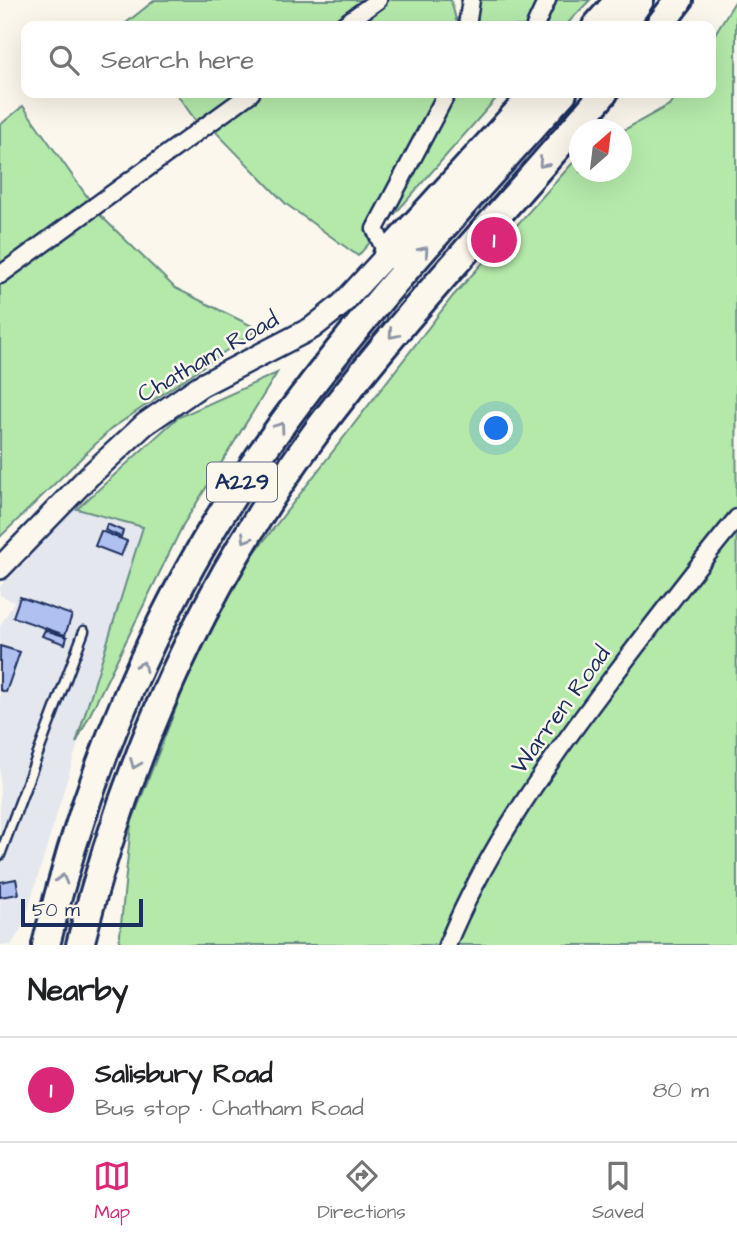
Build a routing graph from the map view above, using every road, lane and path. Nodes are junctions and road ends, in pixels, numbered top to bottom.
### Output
1 (378, 0) edge
2 (471, 0) edge
3 (547, 0) edge
4 (620, 0) edge
5 (640, 0) edge
6 (678, 0) edge
7 (349, 21) edge
8 (468, 21) edge
9 (537, 21) edge
10 (601, 21) edge
11 (625, 21) edge
12 (663, 21) edge
13 (244, 98) edge
14 (444, 98) edge
15 (600, 98) edge
16 (534, 100) edge
17 (387, 256) junction
18 (0, 275) edge
19 (737, 518) edge
20 (0, 568) edge
21 (84, 631) dead end
22 (0, 855) edge
23 (103, 855) junction
24 (46, 945) edge
25 (80, 945) edge
26 (94, 945) edge
27 (447, 945) edge

1 - 7 street
2 - 8 street
3 - 9 street
4 - 10 highway
5 - 11 highway
6 - 12 highway
13 - 18 street
14 - 17 street
15 -> 23 highway, A229
16 - 17 highway
24 -> 16 highway, A229
17 - 20 street, Chatham Road
19 - 27 street, Warren Road
21 - 22 lane
23 - 25 highway, A229
23 - 26 highway

